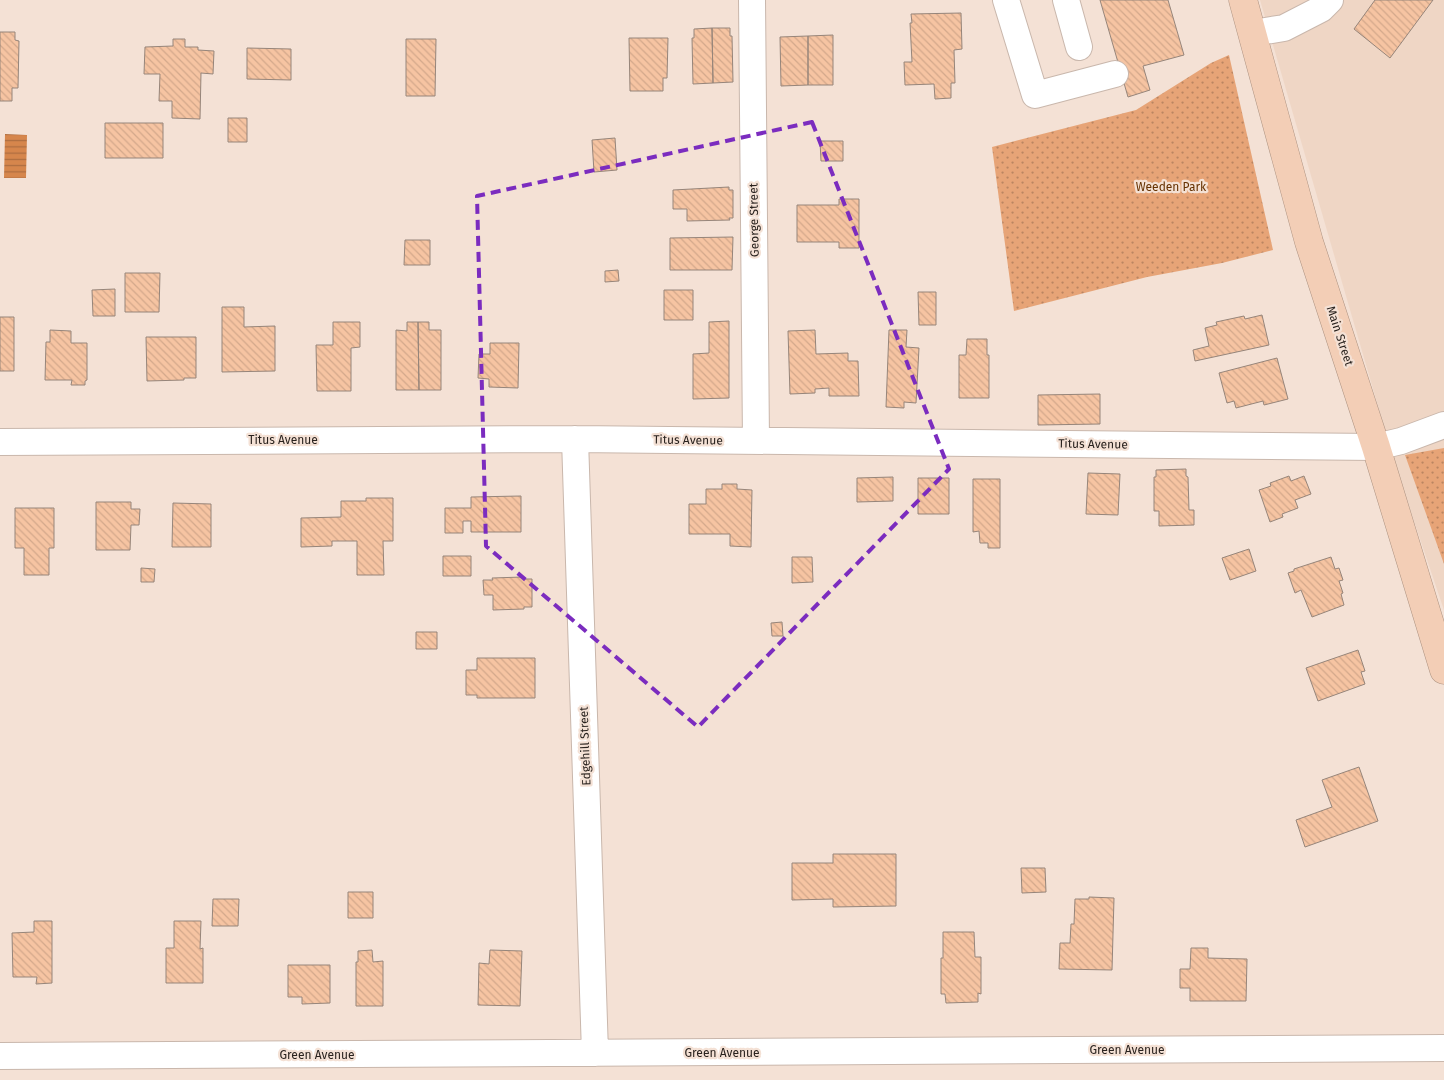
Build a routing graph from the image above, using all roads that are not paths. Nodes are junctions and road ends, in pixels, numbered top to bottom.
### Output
1 (752, 0) edge
2 (1006, 0) edge
3 (1066, 0) edge
4 (1243, 0) edge
5 (1330, 0) edge
6 (1253, 34) junction
7 (1079, 47) dead end
8 (1115, 74) dead end
9 (1444, 425) edge
10 (575, 439) junction
11 (756, 441) junction
12 (0, 442) edge
13 (1376, 447) junction
14 (1444, 670) edge
15 (1444, 1048) edge
16 (595, 1054) junction
17 (0, 1056) edge

1 - 11 street, George Street
2 - 8 street
3 - 7 street
4 - 6 highway, Main Street
5 - 6 street
6 - 13 highway, Main Street
9 - 13 street, Titus Avenue
10 - 11 street, Titus Avenue
10 - 12 street, Titus Avenue
10 - 16 street, Edgehill Street
11 - 13 street, Titus Avenue
13 - 14 highway, Main Street
15 - 16 street, Green Avenue
16 - 17 street, Green Avenue

